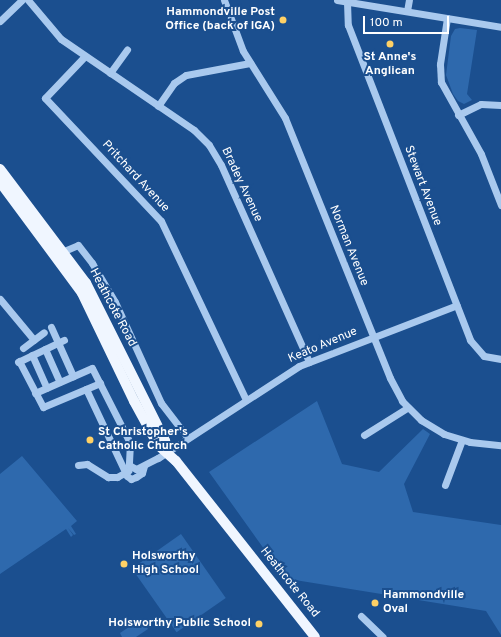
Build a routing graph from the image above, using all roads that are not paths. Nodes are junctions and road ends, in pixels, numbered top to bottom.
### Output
1 (22, 0) edge
2 (28, 0) edge
3 (224, 0) edge
4 (337, 0) edge
5 (409, 0) edge
6 (346, 2) junction
7 (407, 12) junction
8 (447, 18) junction
9 (0, 22) edge
10 (501, 27) edge
11 (127, 50) dead end
12 (85, 56) junction
13 (250, 63) junction
14 (110, 73) junction
15 (501, 105) edge
16 (158, 106) junction
17 (458, 115) junction
18 (0, 169) edge
19 (0, 182) edge
20 (501, 205) edge
21 (64, 251) junction
22 (0, 299) edge
23 (457, 305) junction
24 (51, 327) dead end
25 (44, 332) dead end
26 (374, 337) junction
27 (34, 340) junction
28 (61, 341) junction
29 (23, 348) dead end
30 (45, 349) junction
31 (32, 355) junction
32 (501, 359) edge
33 (309, 362) junction
34 (73, 376) junction
35 (60, 382) junction
36 (100, 383) junction
37 (47, 388) junction
38 (86, 389) junction
39 (35, 394) junction
40 (246, 400) junction
41 (407, 408) junction
42 (364, 435) dead end
43 (188, 438) junction
44 (462, 440) junction
45 (501, 445) edge
46 (167, 452) junction
47 (78, 465) dead end
48 (144, 466) junction
49 (132, 468) junction
50 (125, 473) junction
51 (445, 485) dead end
52 (361, 616) dead end
53 (316, 637) edge
54 (383, 637) edge

1 - 9 street
2 - 12 street, Bradey Avenue
3 - 13 street, Norman Avenue
4 - 6 street
5 - 7 street
6 - 7 street
6 - 23 street, Stewart Avenue
7 - 8 street
8 - 10 street
8 - 17 street
11 - 14 street
12 - 14 street, Bradey Avenue
12 - 40 street, Pritchard Avenue
13 - 16 street
13 - 26 street, Norman Avenue
14 - 16 street, Bradey Avenue
15 - 17 street
16 - 33 street, Bradey Avenue
17 - 20 street
18 - 21 main road, Heathcote Road
19 - 46 main road, Heathcote Road
21 - 43 street
21 - 46 main road, Heathcote Road
22 - 27 street
23 - 26 street, Keato Avenue
23 - 32 street, Stewart Avenue
24 - 28 street
25 - 27 street
26 - 33 street, Keato Avenue
26 - 41 street, Norman Avenue
27 - 29 street
28 - 30 street
28 - 34 street
30 - 31 street
30 - 35 street
31 - 37 street
31 - 39 street
33 - 40 street, Keato Avenue
34 - 35 street
34 - 36 street
35 - 37 street
36 - 38 street
36 - 49 street
37 - 39 street
38 - 39 street
38 - 50 street
40 - 43 street, Keato Avenue
41 - 42 street
41 - 44 street, Norman Avenue
43 - 46 street, Keato Avenue
44 - 45 street, Norman Avenue
44 - 51 street
46 - 48 street, Keato Avenue
46 - 53 main road, Heathcote Road
47 - 50 street
48 - 49 street
48 - 50 street
49 - 50 street
52 - 54 street

